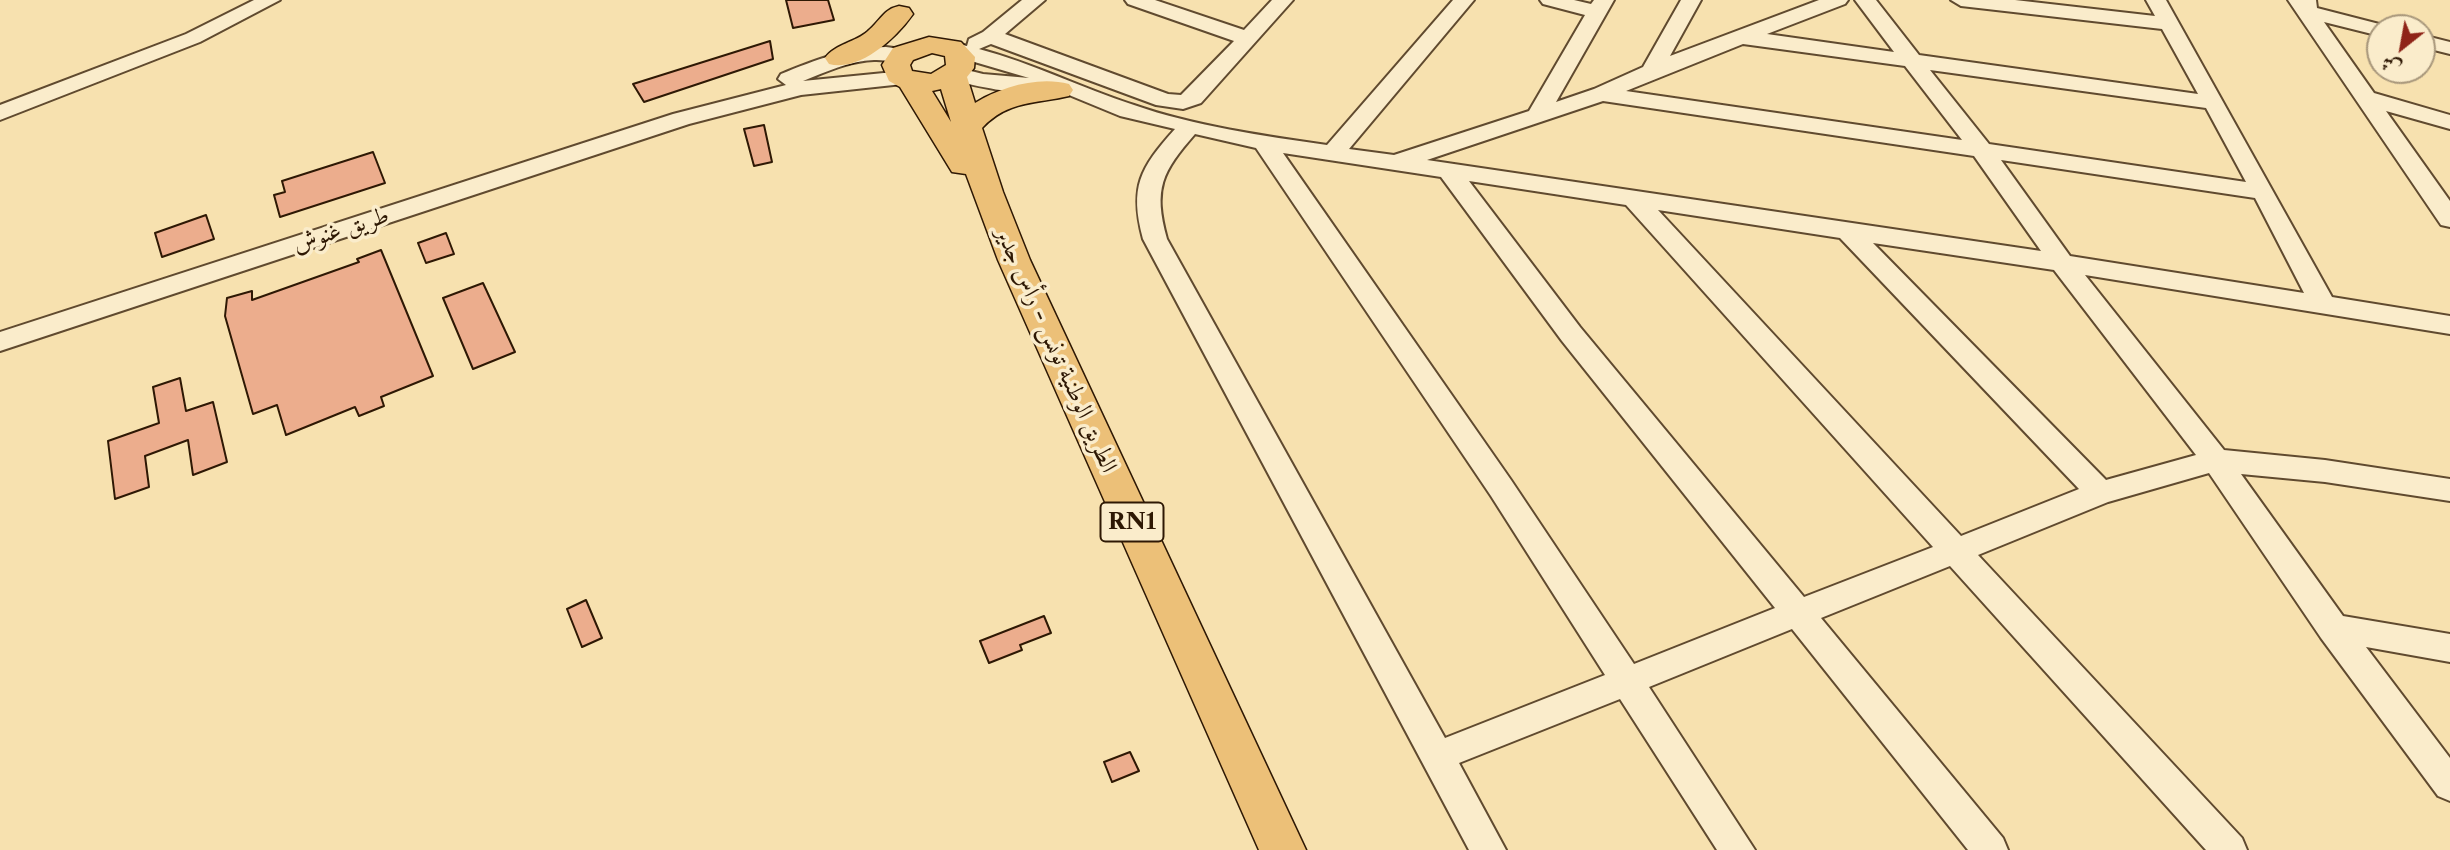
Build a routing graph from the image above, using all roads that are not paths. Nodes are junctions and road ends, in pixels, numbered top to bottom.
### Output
1 (270, 0) edge
2 (1035, 0) edge
3 (1283, 0) edge
4 (1464, 0) edge
5 (1550, 0) edge
6 (1691, 0) edge
7 (1838, 0) edge
8 (1865, 0) edge
9 (1961, 0) edge
10 (2156, 0) edge
11 (1149, 2) edge
12 (2304, 4) edge
13 (904, 5) edge
14 (1600, 6) edge
15 (2170, 24) junction
16 (2366, 25) edge
17 (990, 36) junction
18 (1741, 37) junction
19 (1246, 38) junction
20 (839, 58) junction
21 (951, 58) junction
22 (1914, 63) junction
23 (905, 67) junction
24 (1651, 71) junction
25 (1059, 90) junction
26 (1602, 94) junction
27 (2366, 98) junction
28 (1102, 101) junction
29 (2215, 103) junction
30 (0, 113) edge
31 (1537, 116) junction
32 (681, 119) junction
33 (2450, 122) edge
34 (1189, 127) junction
35 (966, 128) junction
36 (1264, 143) junction
37 (1982, 151) junction
38 (1333, 153) junction
39 (1394, 163) junction
40 (1449, 171) junction
41 (987, 192) junction
42 (2264, 192) junction
43 (1635, 200) junction
44 (2450, 219) edge
45 (1849, 233) junction
46 (2062, 263) junction
47 (2323, 305) junction
48 (2450, 326) edge
49 (0, 342) edge
50 (2216, 460) junction
51 (2450, 490) edge
52 (2101, 493) junction
53 (1955, 549) junction
54 (1800, 612) junction
55 (2332, 628) junction
56 (2450, 648) edge
57 (1627, 682) junction
58 (1438, 756) junction
59 (2450, 785) edge
60 (1283, 850) edge
61 (1488, 850) edge
62 (1737, 850) edge
63 (1990, 850) edge
64 (2228, 850) edge

1 - 30 street
2 - 17 street
3 - 19 street
4 - 38 street
5 - 14 street
6 - 24 street
7 - 18 street
8 - 22 street
9 - 15 street
10 - 15 street
11 - 19 street
12 - 16 street
12 - 27 street
13 - 20 main road
13 - 21 main road, الطريق الوطنية تونس - رأس جدير / RN1
13 - 23 main road, الطريق الوطنية تونس - رأس جدير / RN1
14 - 31 street
15 - 29 street
17 - 19 street
17 - 21 street
18 - 22 street
18 - 24 street
20 - 23 street
20 - 32 street
21 - 23 main road
21 - 23 main road
21 - 25 street
21 - 28 street
21 - 35 main road, الطريق الوطنية تونس - رأس جدير / RN1
22 - 29 street
22 - 37 street
23 - 32 street
23 - 41 main road, الطريق الوطنية تونس - رأس جدير / RN1
24 - 26 street
25 - 28 street
25 - 35 main road
26 - 31 street
26 - 37 street
27 - 33 street
27 - 44 street
28 - 34 street
29 - 42 street
31 - 39 street
32 - 49 street, طريق غنوش
34 - 36 street
34 - 58 street
35 - 41 main road, الطريق الوطنية تونس - رأس جدير / RN1
36 - 38 street
36 - 57 street
37 - 42 street
37 - 46 street
38 - 39 street
39 - 40 street
40 - 43 street
40 - 54 street
41 - 60 main road, الطريق الوطنية تونس - رأس جدير / RN1
42 - 47 street
43 - 45 street
43 - 53 street
45 - 46 street
45 - 52 street
46 - 47 street
46 - 50 street
47 - 48 street
50 - 51 street
50 - 52 street
50 - 55 street
52 - 53 street
53 - 54 street
53 - 64 street
54 - 57 street
54 - 63 street
55 - 56 street
55 - 59 street
57 - 58 street
57 - 62 street
58 - 61 street

